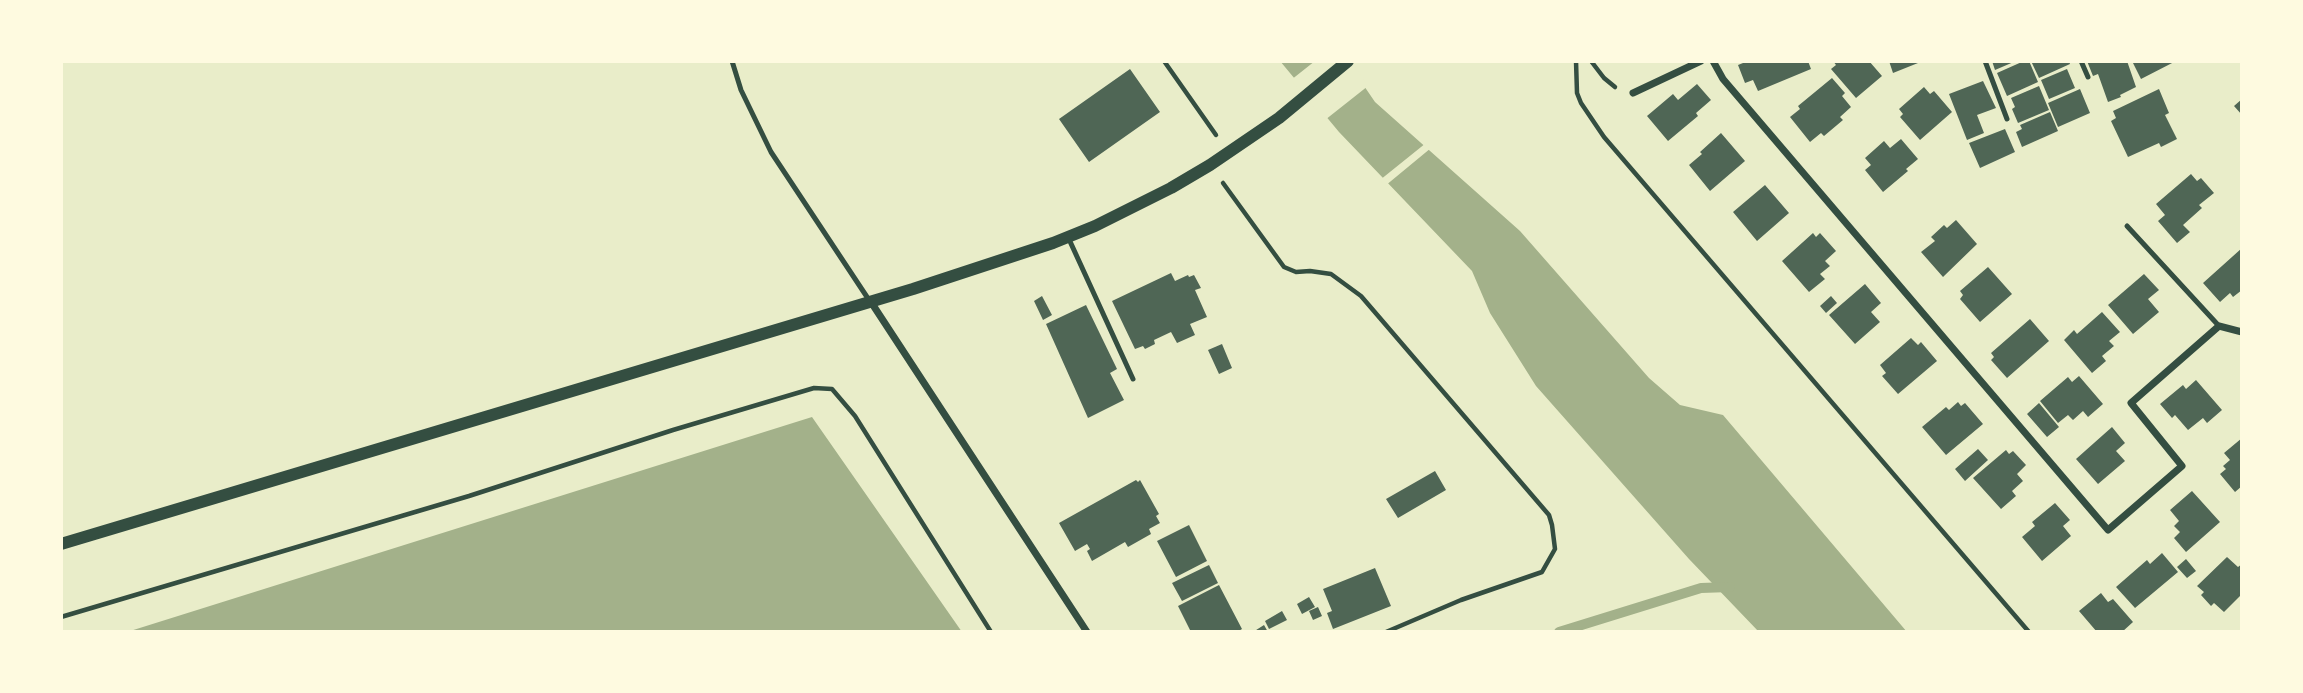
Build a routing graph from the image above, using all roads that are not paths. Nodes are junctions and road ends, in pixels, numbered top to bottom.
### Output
1 (732, 61) edge
2 (1348, 61) edge
3 (1701, 61) edge
4 (1713, 61) edge
5 (1985, 61) edge
6 (2081, 61) edge
7 (2088, 77) dead end
8 (1633, 93) road end
9 (2007, 119) dead end
10 (2127, 226) dead end
11 (1068, 237) junction
12 (871, 302) junction
13 (2219, 326) junction
14 (2242, 332) edge
15 (1133, 379) dead end
16 (61, 544) edge
17 (1087, 632) edge

1 - 12 lane
2 - 11 street
3 - 8 street
4 - 13 street
5 - 9 lane
6 - 7 lane
10 - 13 lane
11 - 12 street
11 - 15 lane
12 - 16 street
12 - 17 street
13 - 14 street

